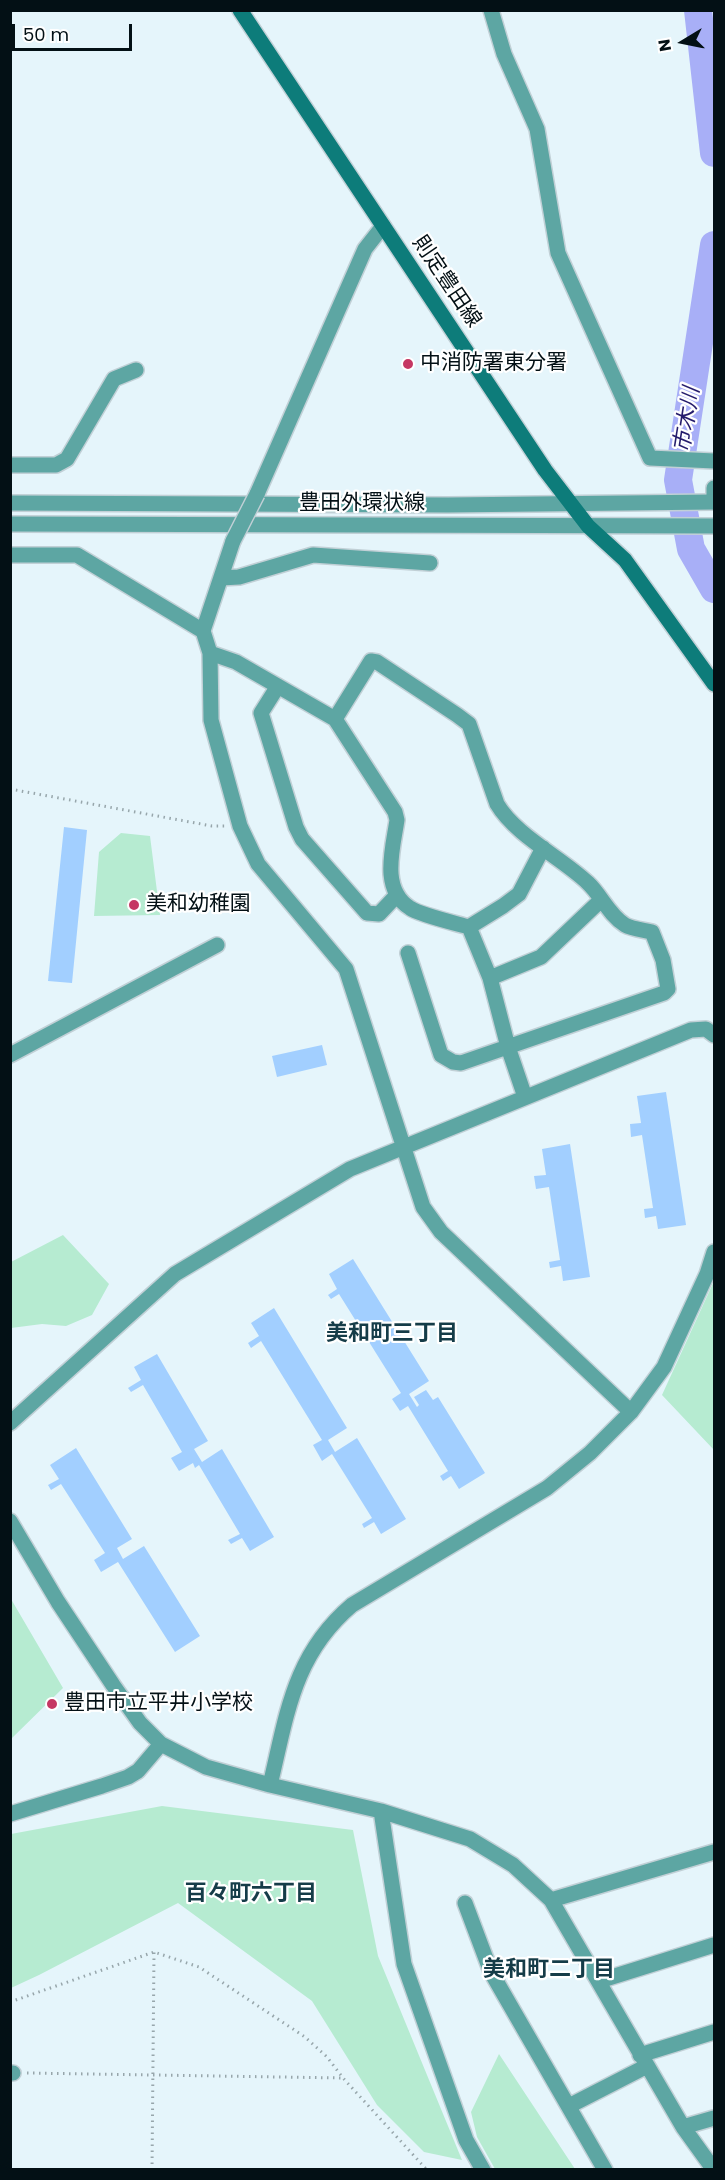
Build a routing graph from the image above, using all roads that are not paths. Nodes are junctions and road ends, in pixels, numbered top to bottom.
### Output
1 (240, 10) edge
2 (491, 10) edge
3 (383, 226) junction
4 (136, 370) dead end
5 (707, 461) edge
6 (10, 465) edge
7 (714, 488) edge
8 (10, 503) edge
9 (570, 503) junction
10 (710, 503) edge
11 (10, 524) edge
12 (711, 525) edge
13 (588, 526) junction
14 (10, 555) edge
15 (430, 563) dead end
16 (221, 578) junction
17 (203, 631) junction
18 (210, 653) junction
19 (714, 684) edge
20 (278, 686) junction
21 (335, 719) junction
22 (543, 848) junction
23 (397, 895) junction
24 (601, 900) junction
25 (469, 927) junction
26 (217, 945) dead end
27 (408, 952) dead end
28 (490, 978) junction
29 (714, 1035) edge
30 (508, 1047) junction
31 (10, 1054) edge
32 (525, 1097) junction
33 (403, 1146) junction
34 (714, 1252) edge
35 (631, 1412) junction
36 (10, 1423) edge
37 (10, 1521) edge
38 (161, 1744) junction
39 (270, 1785) junction
40 (381, 1811) junction
41 (10, 1814) edge
42 (714, 1852) edge
43 (551, 1900) junction
44 (465, 1903) dead end
45 (714, 1945) edge
46 (599, 1981) junction
47 (714, 2032) edge
48 (644, 2060) junction
49 (569, 2106) junction
50 (714, 2118) edge
51 (683, 2127) junction
52 (483, 2169) edge
53 (605, 2169) edge
54 (714, 2169) edge

1 - 3 main road, 則定豊田線
2 - 5 street
3 - 9 main road, 則定豊田線
3 - 16 street, bridge
4 - 6 street
7 - 10 street
8 - 9 street, 豊田外環状線
9 - 10 street, 豊田外環状線
9 - 13 main road, 則定豊田線
11 - 13 street, 豊田外環状線
12 - 13 street, 豊田外環状線
13 - 19 main road, 則定豊田線
14 - 17 street
15 - 16 street
16 - 17 street
17 - 18 street
18 - 20 street
18 - 33 street
20 - 21 street
20 - 23 street
21 - 22 street
21 - 23 street
22 - 24 street
22 - 25 street
23 - 25 street
24 - 28 street
24 - 30 street
25 - 28 street
26 - 31 street
27 - 30 street
28 - 30 street
29 - 32 street
30 - 32 street
32 - 33 street
33 - 35 street
33 - 36 street
34 - 35 street
35 - 39 street
37 - 38 street
38 - 39 street
38 - 41 street
39 - 40 street
40 - 43 street
40 - 52 street
42 - 43 street
43 - 46 street
44 - 49 street
45 - 46 street
46 - 48 street
47 - 48 street
48 - 49 street
48 - 51 street
49 - 53 street
50 - 51 street
51 - 54 street

